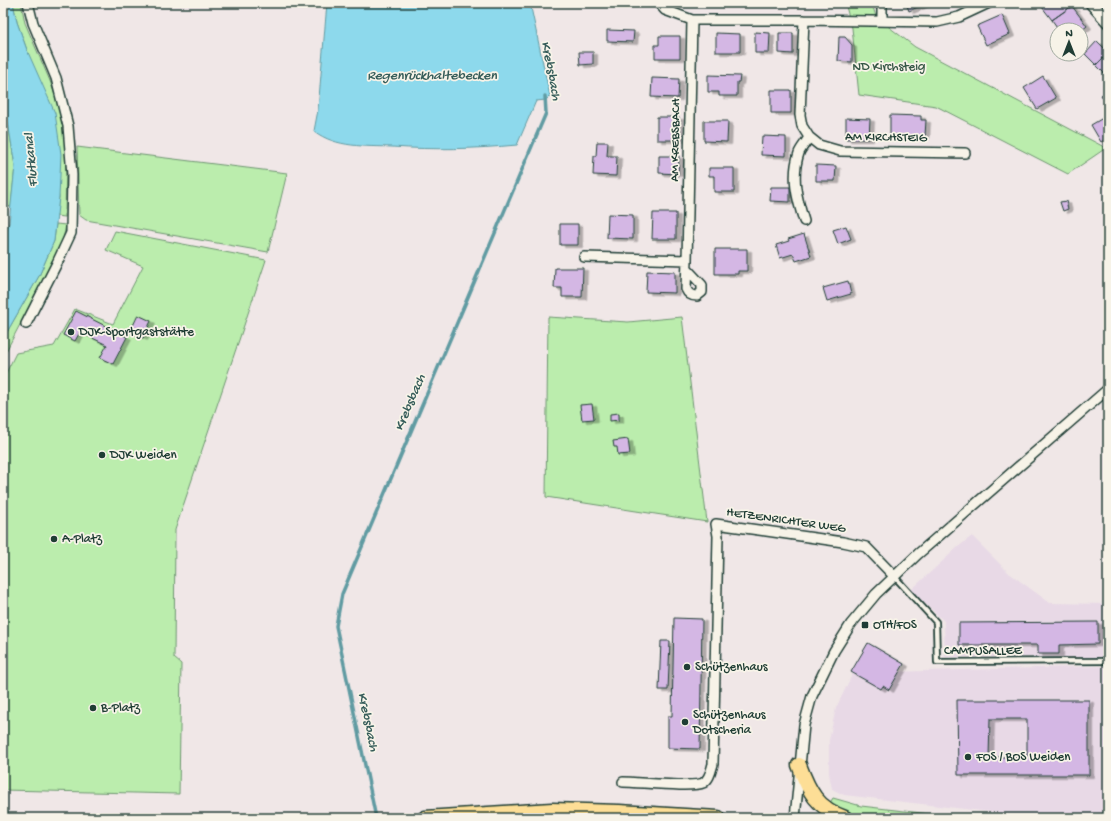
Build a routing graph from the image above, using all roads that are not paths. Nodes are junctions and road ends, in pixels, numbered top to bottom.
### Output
1 (28, 3) edge
2 (659, 3) edge
3 (882, 3) edge
4 (989, 3) edge
5 (1091, 3) edge
6 (692, 20) junction
7 (804, 20) junction
8 (882, 21) junction
9 (1108, 22) edge
10 (809, 137) junction
11 (966, 153) dead end
12 (804, 221) dead end
13 (584, 257) dead end
14 (26, 324) dead end
15 (1108, 389) edge
16 (894, 576) junction
17 (1108, 661) edge
18 (799, 765) junction
19 (623, 782) dead end
20 (425, 818) edge
21 (713, 818) edge
22 (794, 818) edge
23 (845, 818) edge

1 - 14 street
2 - 6 street
3 - 8 street
4 - 8 street
5 - 9 street
6 - 7 street
6 - 13 street, AM KREBSBACH
7 - 8 street
7 - 10 street
10 - 11 street, AM KIRCHSTEIG
10 - 12 street
15 - 16 street
16 - 17 lane, CAMPUSALLEE
16 - 18 street
16 - 19 street, HETZENRICHTER WEG
18 - 22 street
18 - 23 main road
20 - 21 main road

